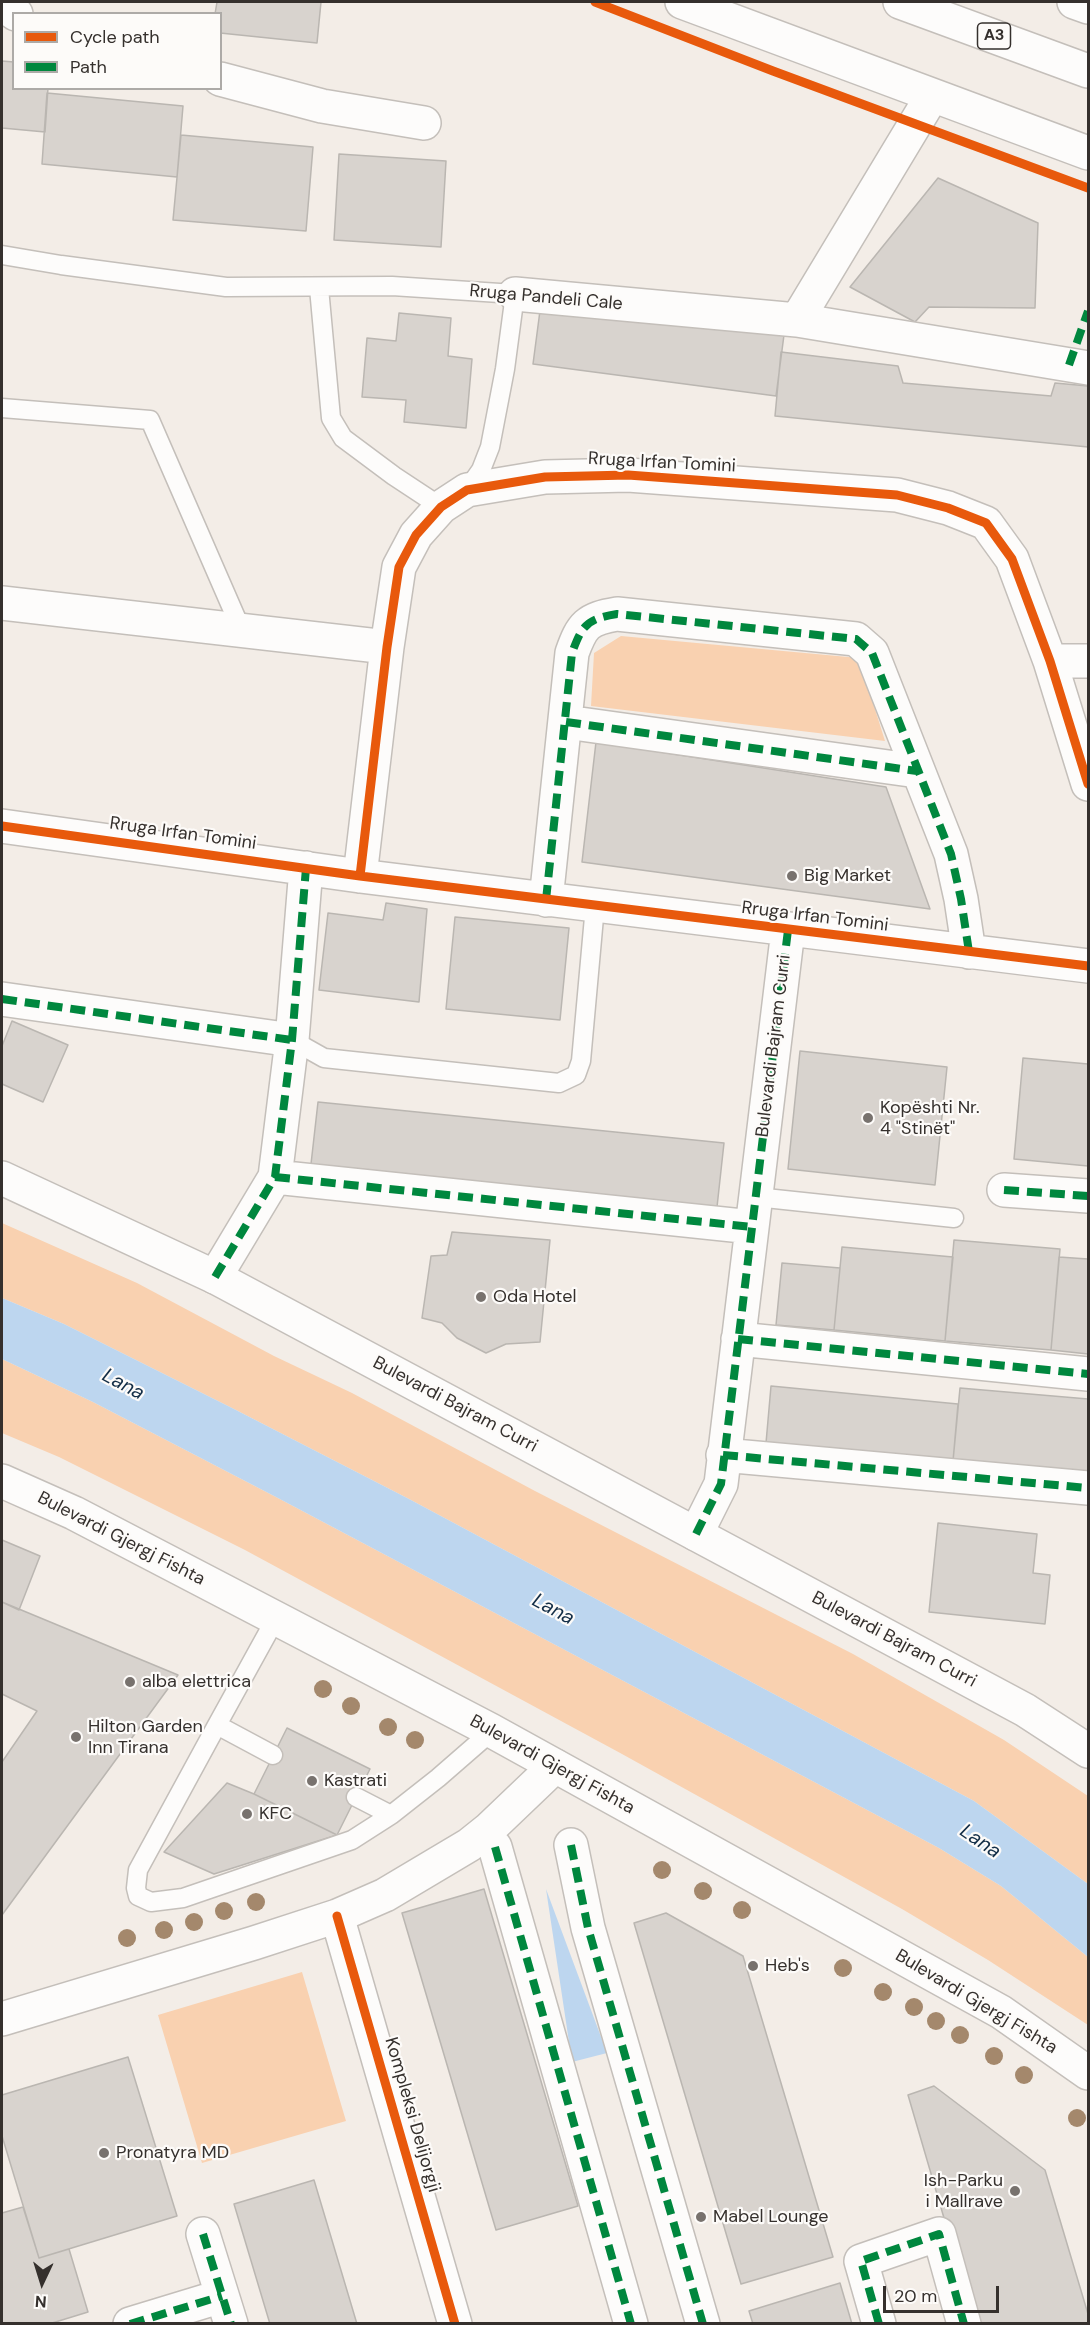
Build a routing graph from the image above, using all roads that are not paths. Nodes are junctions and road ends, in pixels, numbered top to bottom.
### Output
1 (682, 2) edge
2 (900, 2) edge
3 (1074, 2) edge
4 (1089, 7) edge
5 (1089, 71) edge
6 (222, 81) edge
7 (932, 96) junction
8 (424, 123) dead end
9 (1089, 153) edge
10 (2, 255) edge
11 (319, 288) junction
12 (515, 294) junction
13 (797, 320) junction
14 (1089, 368) edge
15 (2, 408) edge
16 (454, 498) junction
17 (2, 603) edge
18 (241, 629) junction
19 (387, 646) junction
20 (1050, 661) junction
21 (1089, 661) edge
22 (566, 722) junction
23 (918, 771) junction
24 (1089, 784) edge
25 (2, 826) edge
26 (306, 868) junction
27 (360, 876) junction
28 (546, 900) junction
29 (596, 906) junction
30 (788, 930) junction
31 (969, 952) junction
32 (1089, 966) edge
33 (2, 999) edge
34 (292, 1040) junction
35 (275, 1177) junction
36 (2, 1178) edge
37 (1004, 1190) dead end
38 (1089, 1196) edge
39 (754, 1212) junction
40 (954, 1218) dead end
41 (215, 1277) junction
42 (738, 1339) junction
43 (1089, 1374) edge
44 (723, 1455) junction
45 (2, 1481) edge
46 (1089, 1488) edge
47 (696, 1534) junction
48 (276, 1618) junction
49 (217, 1725) junction
50 (492, 1731) junction
51 (1083, 1741) edge
52 (273, 1755) dead end
53 (555, 1766) junction
54 (356, 1797) dead end
55 (391, 1815) junction
56 (571, 1845) dead end
57 (495, 1847) dead end
58 (337, 1916) junction
59 (2, 2019) edge
60 (1089, 2073) edge
61 (203, 2234) dead end
62 (227, 2310) edge
63 (130, 2324) edge
64 (455, 2324) edge
65 (631, 2324) edge
66 (703, 2324) edge
67 (879, 2324) edge
68 (964, 2324) edge

1 - 7 main road
2 - 5 main road, A3
3 - 4 main road
6 - 8 main road
7 - 9 main road
7 - 13 main road
10 - 11 lane, Rruga Pandeli Cale
11 - 12 lane, Rruga Pandeli Cale
11 - 16 lane
12 - 13 main road, Rruga Pandeli Cale
12 - 16 lane
13 - 14 main road, Rruga Pandeli Cale
15 - 18 lane
16 - 19 main road
16 - 20 main road, Rruga Irfan Tomini
17 - 18 main road
18 - 19 main road
19 - 27 main road
20 - 21 main road
20 - 24 main road, Rruga Irfan Tomini
22 - 23 main road
22 - 23 main road
22 - 28 main road
23 - 31 main road
25 - 26 main road, Rruga Irfan Tomini
26 - 27 main road, Rruga Irfan Tomini
26 - 34 main road
27 - 28 main road, Rruga Irfan Tomini
28 - 29 main road, Rruga Irfan Tomini
29 - 30 main road, Rruga Irfan Tomini
29 - 34 lane
30 - 31 main road, Rruga Irfan Tomini
30 - 39 main road, Bulevardi Bajram Curri
31 - 32 main road, Rruga Irfan Tomini
33 - 34 main road
34 - 35 main road
35 - 39 main road
35 - 41 main road
36 - 41 main road, Bulevardi Bajram Curri
37 - 38 main road
39 - 40 lane
39 - 42 main road, Bulevardi Bajram Curri
41 - 47 main road, Bulevardi Bajram Curri
42 - 43 main road
42 - 44 main road, Bulevardi Bajram Curri
44 - 46 main road
44 - 47 main road, Bulevardi Bajram Curri
45 - 48 main road, Bulevardi Gjergj Fishta
47 - 51 main road, Bulevardi Bajram Curri
48 - 49 lane
48 - 50 main road, Bulevardi Gjergj Fishta
49 - 52 lane
49 - 55 lane
50 - 53 main road, Bulevardi Gjergj Fishta
50 - 55 lane
53 - 58 main road
53 - 60 main road, Bulevardi Gjergj Fishta
54 - 55 lane
56 - 66 main road
57 - 65 main road
58 - 59 main road
58 - 64 main road, Kompleksi Delijorgji
61 - 62 main road
62 - 63 main road
67 - 68 main road

